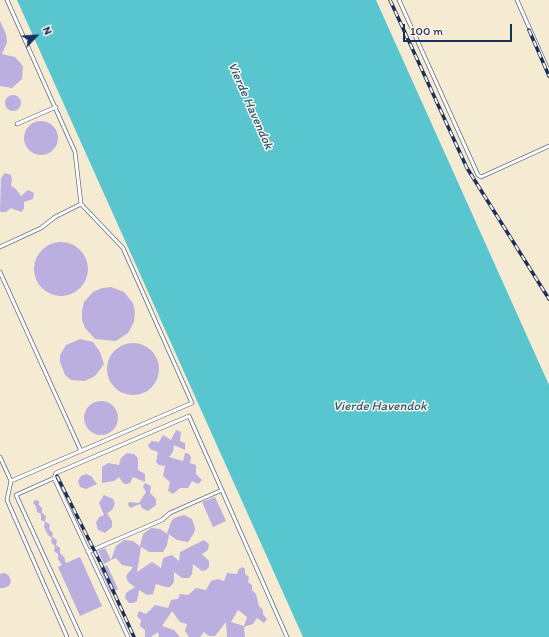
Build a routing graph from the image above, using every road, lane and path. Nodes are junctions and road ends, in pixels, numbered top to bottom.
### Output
1 (7, 0) edge
2 (399, 0) edge
3 (517, 0) edge
4 (549, 72) edge
5 (56, 107) junction
6 (17, 124) dead end
7 (549, 146) edge
8 (81, 204) junction
9 (0, 247) edge
10 (0, 272) edge
11 (81, 451) junction
12 (0, 457) edge
13 (54, 478) junction
14 (11, 481) junction
15 (222, 490) junction
16 (88, 552) junction
17 (67, 637) edge
18 (81, 637) edge
19 (128, 637) edge
20 (287, 637) edge

1 - 5 lane
2 - 7 lane
3 - 4 lane
5 - 6 lane
5 - 8 lane
8 - 9 lane
8 - 11 lane
10 - 11 lane
11 - 14 lane
12 - 14 lane
13 - 15 lane
13 - 16 lane
13 - 18 lane
14 - 17 lane
15 - 16 lane
15 - 20 lane
16 - 19 lane

